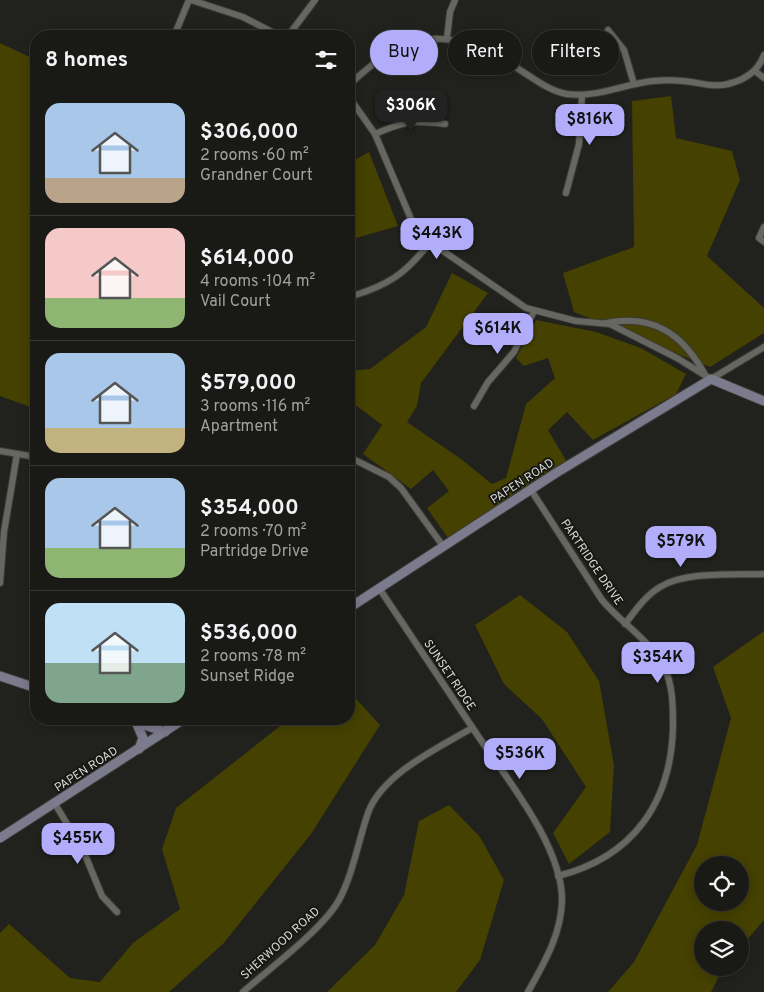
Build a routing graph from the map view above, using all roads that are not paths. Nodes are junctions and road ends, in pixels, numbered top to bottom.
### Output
1 (190, 0) edge
2 (315, 0) edge
3 (455, 0) edge
4 (177, 30) edge
5 (269, 30) edge
6 (292, 30) edge
7 (447, 38) junction
8 (619, 44) edge
9 (764, 55) edge
10 (755, 71) junction
11 (764, 78) edge
12 (355, 80) edge
13 (634, 84) junction
14 (582, 95) junction
15 (355, 106) edge
16 (445, 124) dead end
17 (375, 134) junction
18 (566, 193) dead end
19 (764, 227) edge
20 (430, 242) junction
21 (764, 242) edge
22 (355, 295) edge
23 (534, 311) junction
24 (605, 323) junction
25 (764, 347) edge
26 (708, 376) junction
27 (764, 401) edge
28 (474, 406) dead end
29 (0, 451) edge
30 (18, 454) junction
31 (30, 456) edge
32 (355, 460) edge
33 (531, 490) junction
34 (443, 546) junction
35 (764, 574) edge
36 (0, 583) edge
37 (379, 588) junction
38 (355, 604) edge
39 (625, 624) junction
40 (0, 676) edge
41 (30, 686) edge
42 (134, 725) edge
43 (145, 725) edge
44 (175, 725) edge
45 (472, 728) junction
46 (165, 732) junction
47 (139, 749) junction
48 (55, 804) junction
49 (0, 838) edge
50 (558, 876) junction
51 (117, 912) dead end
52 (242, 992) edge
53 (528, 992) edge

1 - 4 street
1 - 5 street
2 - 6 street
3 - 7 street
7 - 12 street
7 - 14 street
8 - 13 street
9 - 10 street
10 - 11 street
10 - 13 street
13 - 14 street
14 - 18 street
15 - 17 street
16 - 17 street
17 - 20 street
19 - 21 street
20 - 22 street
20 - 23 street
23 - 24 street
23 - 28 street
24 - 26 street
24 - 26 street
25 - 26 street
26 - 27 street
26 - 33 street, PAPEN ROAD
29 - 30 street
30 - 31 street
30 - 36 street
32 - 34 street
33 - 34 street, PAPEN ROAD
33 - 39 street, PARTRIDGE DRIVE
34 - 37 street, PAPEN ROAD
35 - 39 street
37 - 38 street, PAPEN ROAD
37 - 45 street, SUNSET RIDGE
39 - 50 street, PARTRIDGE DRIVE
40 - 41 street
42 - 47 street
43 - 46 street
44 - 46 street, PAPEN ROAD
45 - 50 street, SUNSET RIDGE
45 - 52 street, SHERWOOD ROAD
46 - 47 street, PAPEN ROAD
47 - 48 street, PAPEN ROAD
48 - 49 street, PAPEN ROAD
48 - 51 street
50 - 53 street, SUNSET RIDGE

